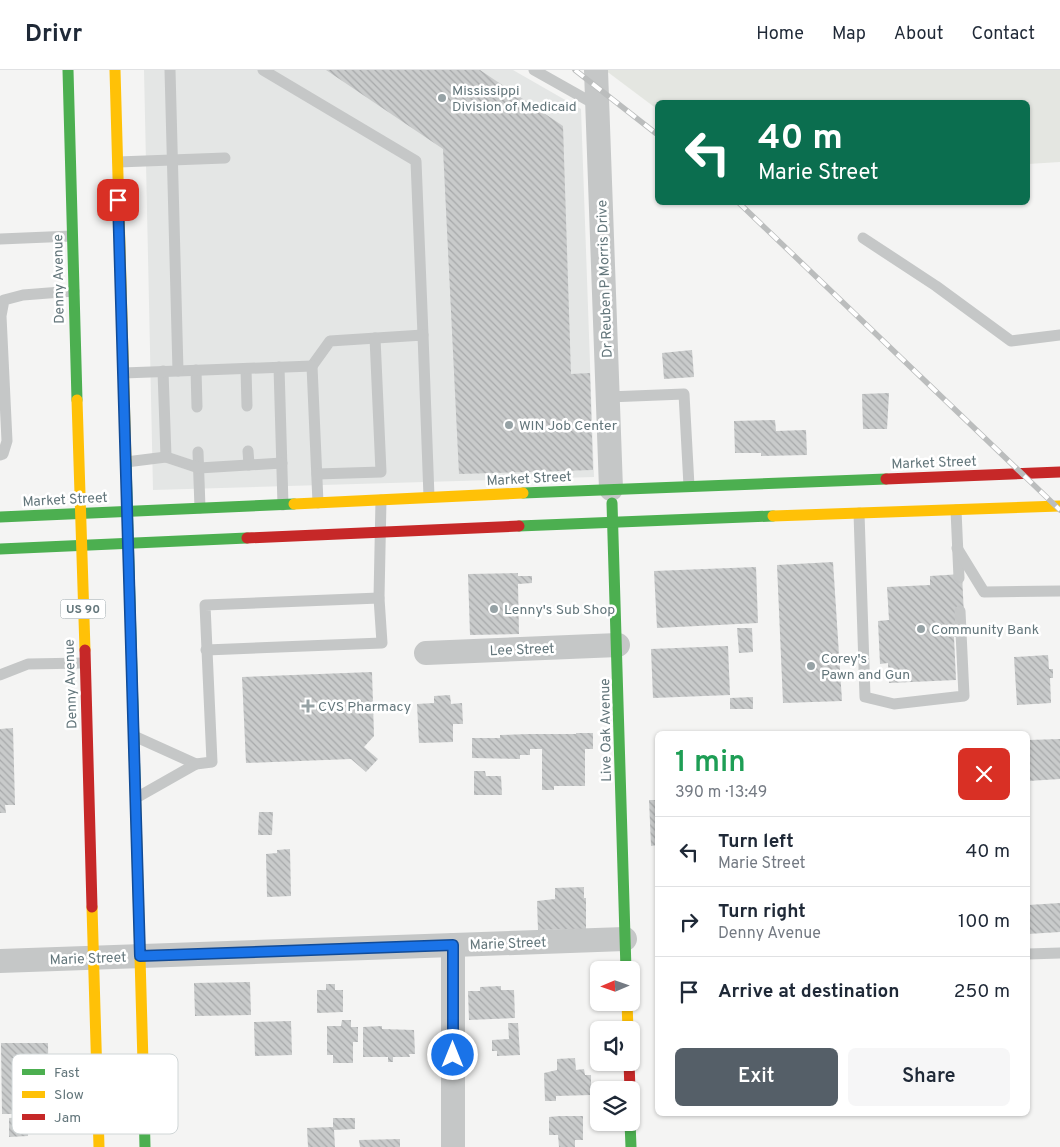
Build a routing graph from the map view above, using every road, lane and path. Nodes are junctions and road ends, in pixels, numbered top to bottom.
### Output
1 (68, 70) edge
2 (115, 70) edge
3 (170, 70) edge
4 (263, 70) edge
5 (534, 70) edge
6 (596, 70) edge
7 (598, 106) junction
8 (225, 158) dead end
9 (173, 160) junction
10 (118, 162) junction
11 (72, 236) junction
12 (863, 238) dead end
13 (0, 239) edge
14 (74, 292) junction
15 (2, 300) edge
16 (423, 335) junction
17 (1060, 335) edge
18 (375, 338) junction
19 (312, 366) junction
20 (279, 367) junction
21 (246, 368) junction
22 (196, 370) junction
23 (163, 371) junction
24 (178, 371) junction
25 (123, 373) junction
26 (608, 396) junction
27 (247, 406) dead end
28 (197, 407) dead end
29 (248, 451) dead end
30 (198, 452) dead end
31 (0, 455) edge
32 (166, 457) junction
33 (125, 462) junction
34 (282, 463) junction
35 (249, 464) junction
36 (199, 468) junction
37 (1060, 472) edge
38 (317, 474) junction
39 (689, 486) junction
40 (611, 489) junction
41 (429, 498) junction
42 (381, 500) junction
43 (318, 503) junction
44 (283, 505) junction
45 (1060, 506) edge
46 (200, 508) junction
47 (956, 510) junction
48 (126, 511) junction
49 (858, 513) junction
50 (80, 514) junction
51 (0, 517) edge
52 (612, 522) junction
53 (381, 532) junction
54 (128, 542) junction
55 (81, 545) junction
56 (957, 548) junction
57 (0, 549) edge
58 (959, 578) dead end
59 (1060, 591) edge
60 (380, 598) junction
61 (960, 612) dead end
62 (618, 645) junction
63 (206, 650) junction
64 (426, 653) dead end
65 (84, 663) junction
66 (0, 675) edge
67 (133, 736) junction
68 (196, 764) junction
69 (135, 798) junction
70 (625, 939) junction
71 (453, 945) junction
72 (1060, 953) edge
73 (1030, 954) edge
74 (140, 956) junction
75 (93, 958) junction
76 (0, 961) edge
77 (626, 961) edge
78 (96, 1054) edge
79 (143, 1054) edge
80 (630, 1131) edge
81 (99, 1134) edge
82 (145, 1134) edge
83 (99, 1147) edge
84 (145, 1147) edge
85 (453, 1147) edge
86 (631, 1147) edge

1 - 11 main road, Denny Avenue / US 90
2 - 10 main road
3 - 9 lane
4 - 16 lane
5 - 7 lane
6 - 7 street, Dr Reuben P Morris Drive
7 - 26 street, Dr Reuben P Morris Drive
8 - 9 lane
9 - 10 lane
9 - 24 lane
10 - 25 main road
11 - 13 lane
11 - 14 main road, Denny Avenue / US 90
12 - 17 lane
14 - 15 lane
14 - 50 main road, Denny Avenue / US 90
15 - 31 lane
16 - 18 lane
16 - 41 lane
18 - 19 lane
18 - 38 lane
19 - 20 lane
19 - 38 lane
20 - 21 lane
20 - 34 lane
21 - 22 lane
21 - 27 lane
22 - 24 lane
22 - 28 lane
23 - 24 lane
23 - 25 lane
23 - 32 lane
25 - 33 main road
26 - 39 lane
26 - 40 street, Dr Reuben P Morris Drive
29 - 35 lane
30 - 36 lane
32 - 33 lane
32 - 36 lane
33 - 48 main road
34 - 35 lane
34 - 44 lane
35 - 36 lane
36 - 46 lane
37 - 39 main road, Market Street
38 - 43 lane
39 - 40 main road, Market Street
40 - 41 main road, Market Street
40 - 52 main road, Live Oak Avenue
41 - 42 main road, Market Street
42 - 43 main road, Market Street
42 - 53 lane
43 - 44 main road, Market Street
44 - 46 main road, Market Street
45 - 47 main road
46 - 48 main road, Market Street
47 - 49 main road
47 - 56 lane
48 - 50 main road, Market Street
48 - 54 main road
49 - 52 main road
49 - 61 lane
50 - 51 main road, Market Street
50 - 55 main road, Denny Avenue / US 90
52 - 53 main road
52 - 62 main road, Live Oak Avenue
53 - 54 main road
53 - 60 lane
54 - 55 main road
54 - 67 main road
55 - 57 main road
55 - 65 main road, Denny Avenue / US 90
56 - 58 lane
56 - 59 lane
60 - 63 lane
60 - 63 lane
62 - 64 street, Lee Street
62 - 70 main road, Live Oak Avenue
63 - 68 lane
65 - 66 lane
65 - 75 main road, Denny Avenue / US 90
67 - 68 lane
67 - 69 main road
68 - 69 lane
69 - 74 main road
70 - 71 street, Marie Street
70 - 77 main road, Live Oak Avenue
71 - 74 street, Marie Street
71 - 85 street
72 - 73 lane
74 - 75 street, Marie Street
74 - 79 main road
75 - 76 street, Marie Street
75 - 78 main road, Denny Avenue / US 90
80 - 86 main road
81 - 83 main road, Denny Avenue / US 90
82 - 84 main road

